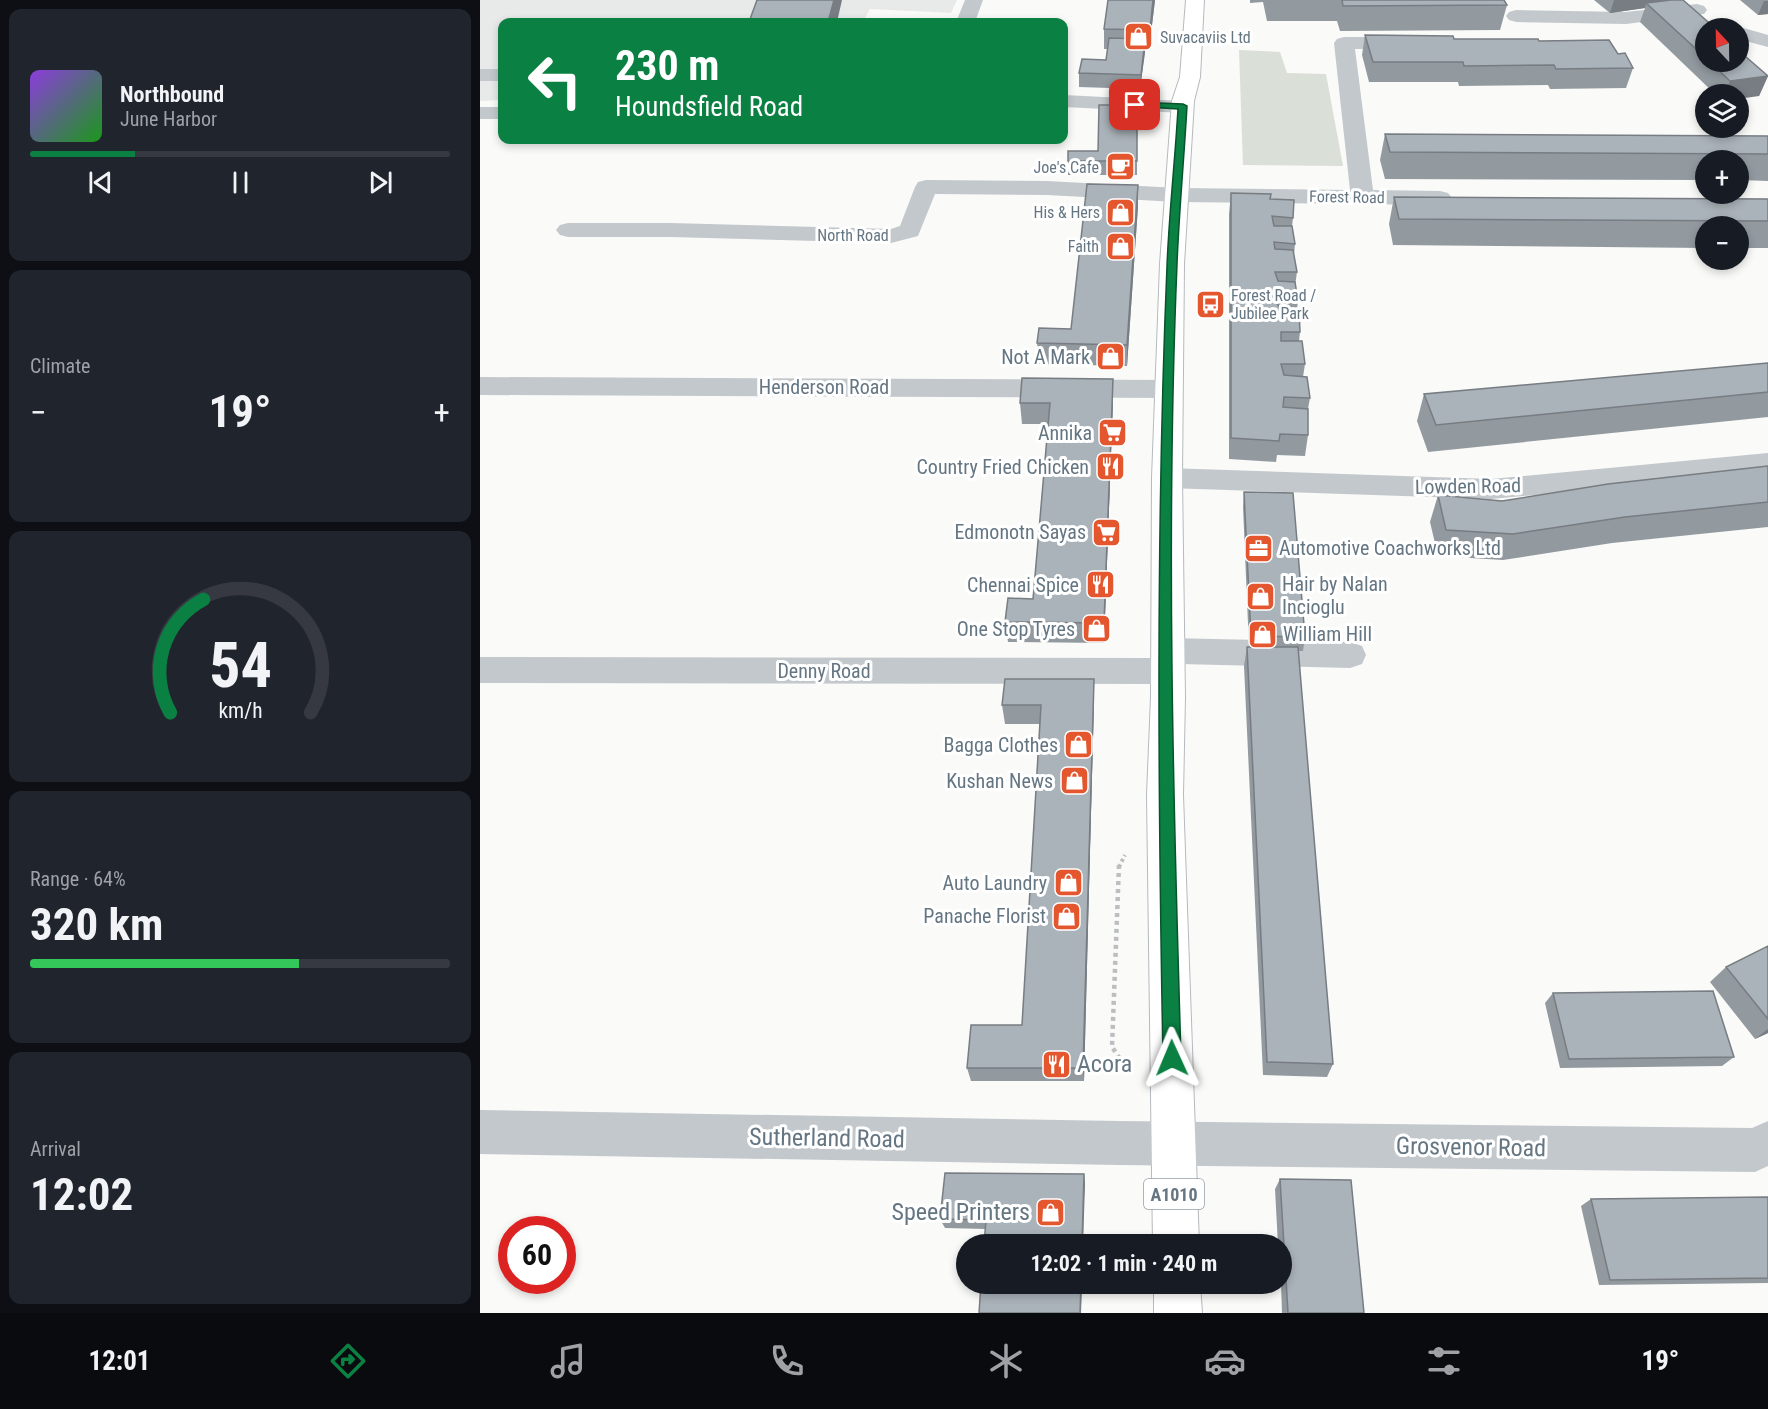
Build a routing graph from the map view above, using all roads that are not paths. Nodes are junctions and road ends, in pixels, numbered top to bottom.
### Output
1 (974, 0) edge
2 (1196, 0) edge
3 (1697, 10) edge
4 (1516, 16) dead end
5 (967, 18) edge
6 (1749, 36) edge
7 (1768, 41) edge
8 (1434, 44) edge
9 (480, 75) edge
10 (498, 75) edge
11 (1068, 101) edge
12 (1183, 106) junction
13 (480, 113) edge
14 (498, 113) edge
15 (1178, 195) junction
16 (1362, 197) junction
17 (1467, 199) edge
18 (568, 230) dead end
19 (480, 386) edge
20 (1168, 389) junction
21 (1768, 463) edge
22 (1167, 478) junction
23 (1350, 656) dead end
24 (1167, 661) junction
25 (480, 670) edge
26 (480, 1132) edge
27 (1768, 1143) edge
28 (1173, 1144) junction
29 (1176, 1234) edge
30 (1177, 1294) edge
31 (1178, 1313) edge

1 - 5 street
2 - 12 main road, A1010
3 - 4 street
6 - 7 street
8 - 16 street
9 - 10 street
11 - 12 street
12 - 15 main road, A1010
13 - 14 street
15 - 16 street, Forest Road
15 - 18 street, North Road
15 - 20 main road, A1010
16 - 17 street, Forest Road
19 - 20 street, Henderson Road
20 - 22 main road, A1010
21 - 22 street, Lowden Road
22 - 24 main road, A1010
23 - 24 street, Denny Road
24 - 25 street, Denny Road
24 - 28 main road, A1010
26 - 28 street, Sutherland Road
27 - 28 street, Grosvenor Road
28 - 29 main road, A1010
30 - 31 main road

